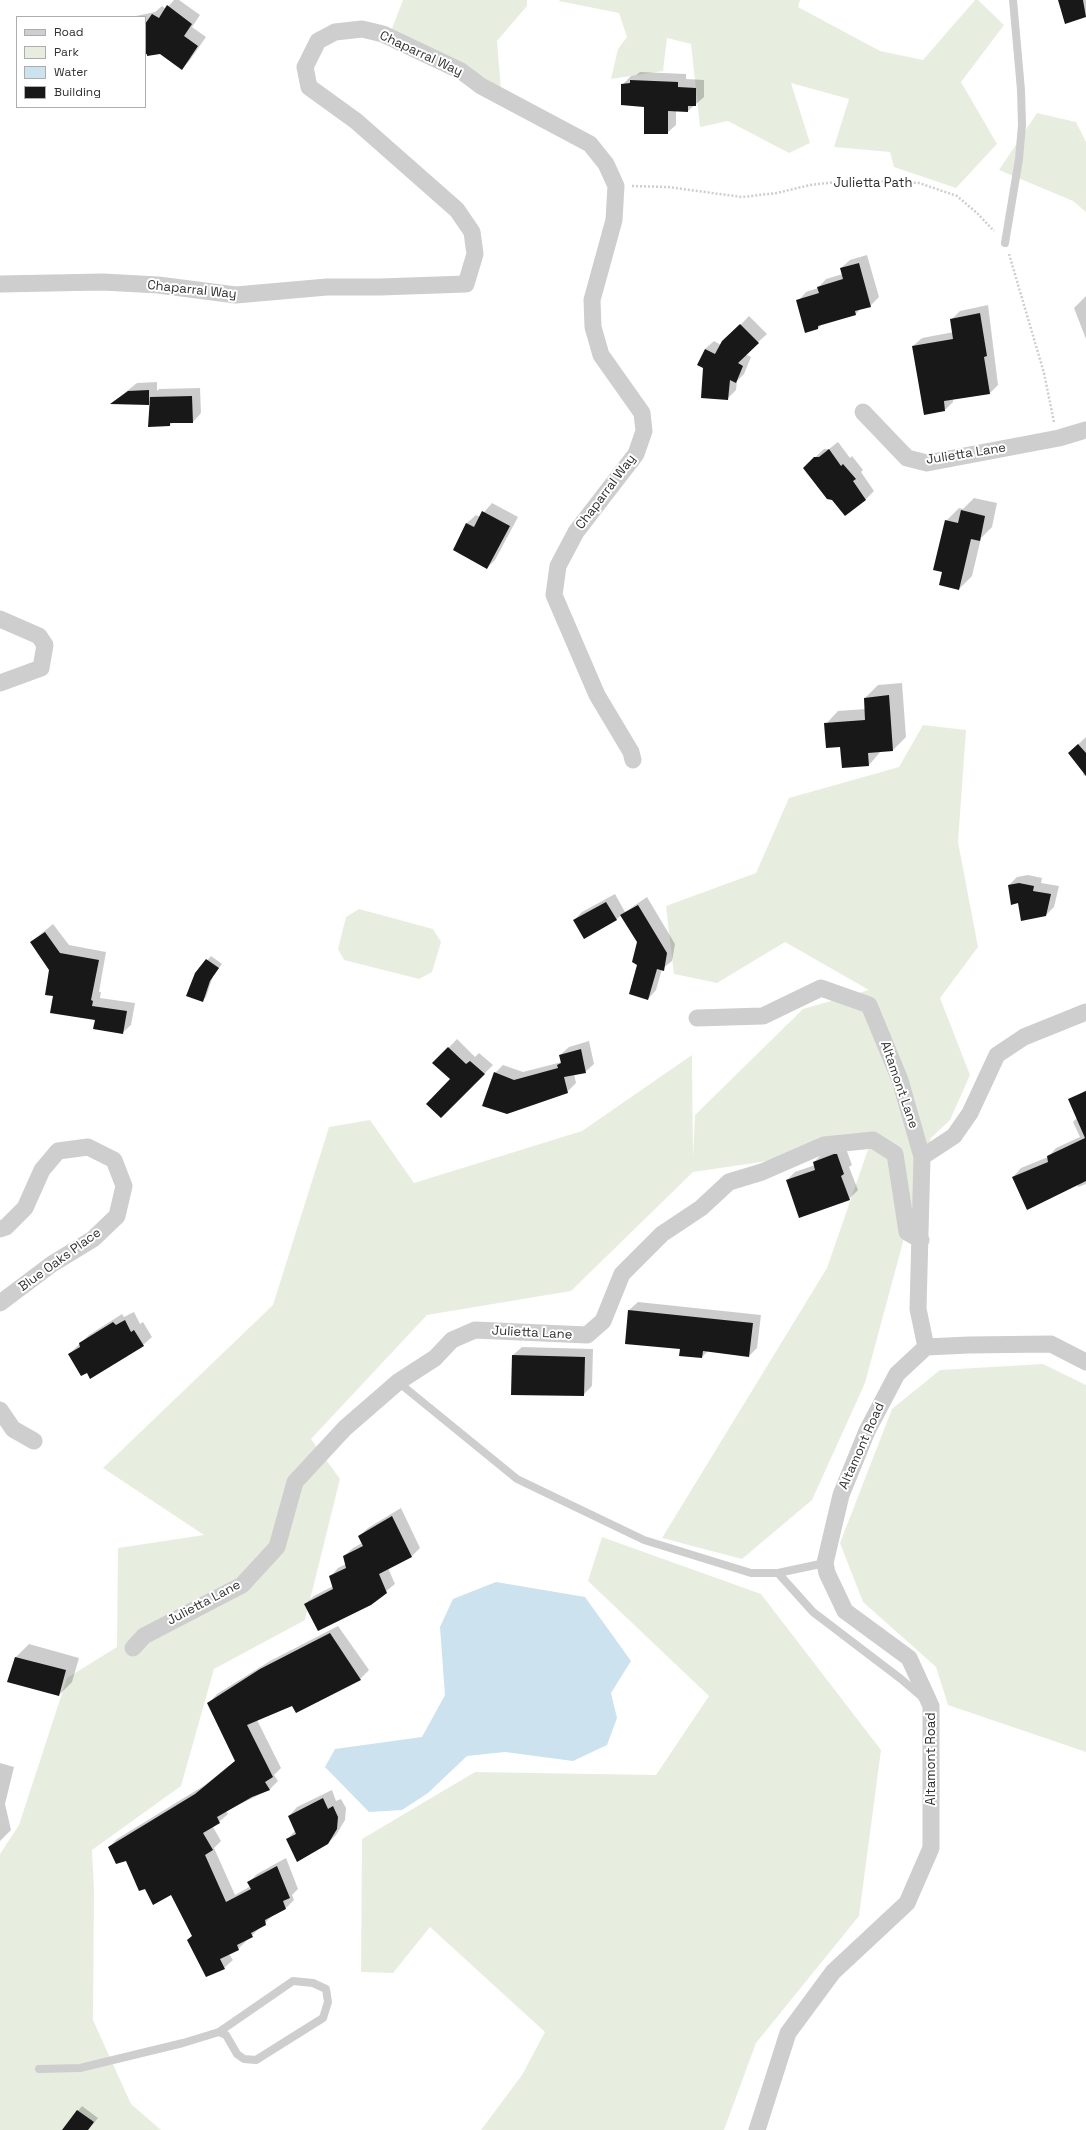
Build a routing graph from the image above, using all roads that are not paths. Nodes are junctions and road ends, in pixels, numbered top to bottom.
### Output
1 (1013, 0) edge
2 (1005, 243) road end
3 (0, 284) edge
4 (864, 412) dead end
5 (1086, 430) edge
6 (0, 618) edge
7 (0, 683) edge
8 (633, 760) dead end
9 (1086, 1012) edge
10 (697, 1018) dead end
11 (922, 1157) junction
12 (0, 1229) edge
13 (921, 1240) junction
14 (0, 1304) edge
15 (926, 1347) junction
16 (1086, 1362) edge
17 (398, 1382) junction
18 (0, 1410) edge
19 (34, 1441) dead end
20 (825, 1563) junction
21 (778, 1573) junction
22 (133, 1648) dead end
23 (931, 1706) junction
24 (220, 2032) junction
25 (39, 2069) dead end
26 (757, 2130) edge

1 - 2 lane
3 - 8 street, Chaparral Way
4 - 5 street, Julietta Lane
6 - 7 street
9 - 11 street
10 - 11 street, Altamont Lane
11 - 13 street, Altamont Lane
12 - 14 street, Blue Oaks Place
13 - 15 street, Altamont Lane
13 - 17 street, Julietta Lane
15 - 16 street
15 - 20 street, Altamont Road
17 - 21 lane
17 - 22 street, Julietta Lane
18 - 19 street
20 - 21 lane
20 - 23 street, Altamont Road
21 - 23 lane
23 - 26 street, Altamont Road
24 - 24 lane
24 - 25 lane

